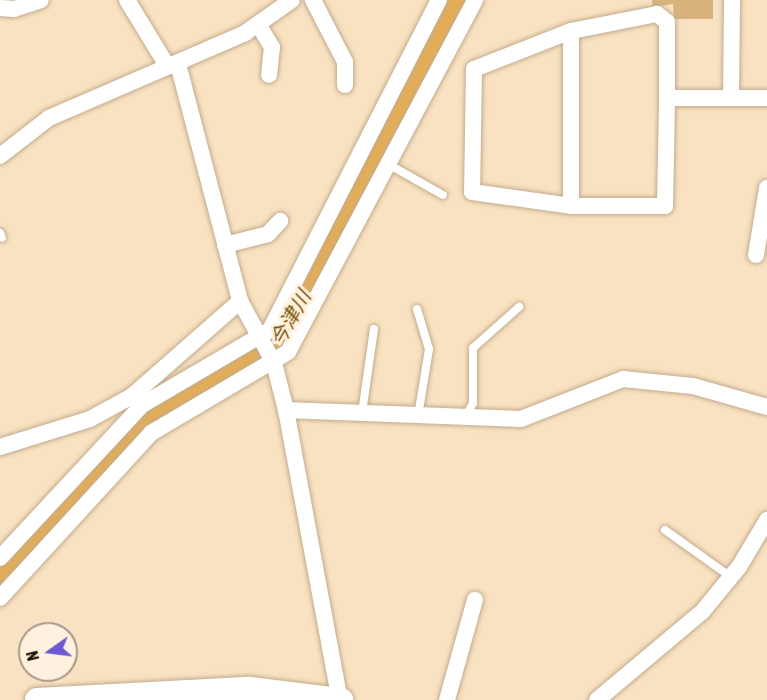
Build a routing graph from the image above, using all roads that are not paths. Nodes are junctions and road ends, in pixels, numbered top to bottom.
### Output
1 (41, 0) edge
2 (128, 0) edge
3 (292, 0) edge
4 (312, 0) edge
5 (439, 0) edge
6 (475, 0) edge
7 (732, 0) edge
8 (0, 8) edge
9 (258, 24) junction
10 (571, 31) junction
11 (172, 64) junction
12 (269, 75) dead end
13 (345, 85) dead end
14 (667, 98) junction
15 (731, 98) junction
16 (767, 98) edge
17 (0, 156) edge
18 (388, 164) junction
19 (767, 188) edge
20 (443, 195) dead end
21 (571, 206) junction
22 (280, 220) dead end
23 (225, 245) junction
24 (755, 255) edge
25 (240, 301) junction
26 (519, 307) dead end
27 (417, 309) dead end
28 (374, 329) dead end
29 (260, 338) junction
30 (274, 363) junction
31 (767, 407) edge
32 (286, 410) junction
33 (362, 412) junction
34 (418, 416) junction
35 (463, 420) junction
36 (0, 447) edge
37 (767, 520) edge
38 (665, 530) dead end
39 (0, 558) edge
40 (731, 577) junction
41 (0, 598) edge
42 (475, 600) dead end
43 (112, 697) edge
44 (37, 700) edge
45 (340, 700) edge
46 (447, 700) edge
47 (597, 700) edge

1 - 8 street
2 - 11 street
3 - 9 street
4 - 13 street
5 - 29 street
6 - 18 street
7 - 15 street
9 - 11 street
9 - 12 street
10 - 14 street
10 - 21 street
10 - 21 street
11 - 17 street
11 - 23 street
14 - 15 street
14 - 21 street
15 - 16 street
18 - 20 lane
18 - 30 street
19 - 24 street
22 - 23 street
23 - 25 street
25 - 29 street
25 - 36 street
26 - 35 lane
27 - 34 lane
28 - 33 lane
29 - 30 street
29 - 39 street
30 - 32 street
30 - 41 street
31 - 35 street
32 - 33 street
32 - 45 street
33 - 34 street
34 - 35 street
37 - 40 street
38 - 40 lane
40 - 47 street
42 - 46 street
43 - 44 street
43 - 45 street

